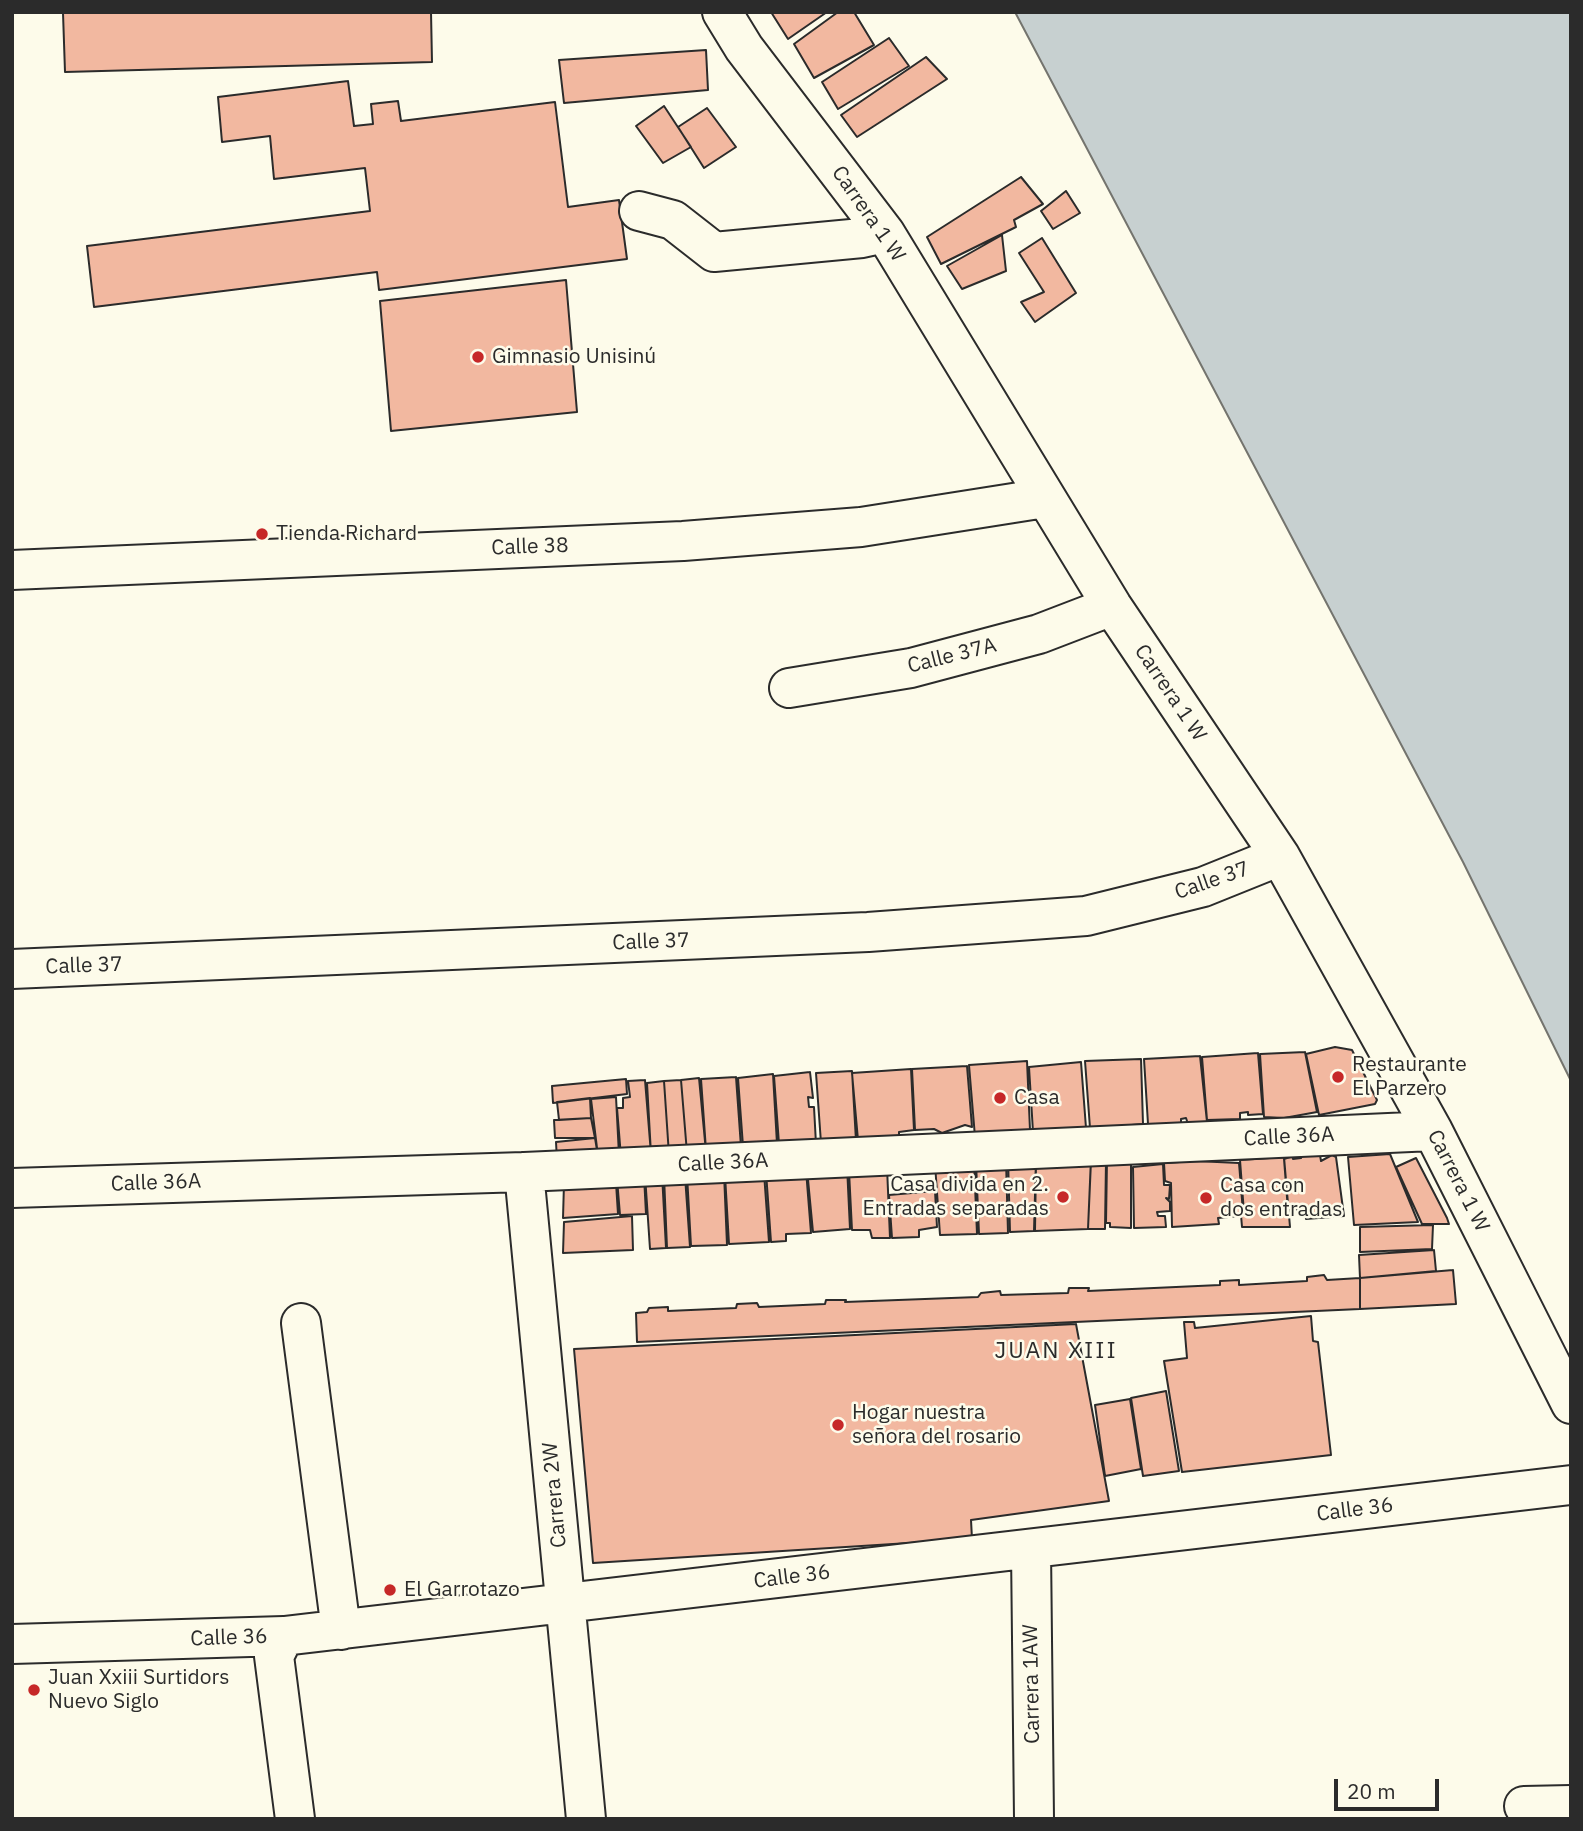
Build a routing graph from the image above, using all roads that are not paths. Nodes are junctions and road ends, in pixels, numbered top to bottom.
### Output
1 (722, 12) edge
2 (639, 211) dead end
3 (885, 233) junction
4 (1045, 498) junction
5 (12, 570) edge
6 (1112, 606) junction
7 (789, 688) dead end
8 (1280, 856) junction
9 (12, 969) edge
10 (1433, 1131) junction
11 (524, 1172) junction
12 (12, 1188) edge
13 (302, 1324) dead end
14 (1571, 1404) edge
15 (1571, 1485) edge
16 (1031, 1549) junction
17 (565, 1603) junction
18 (341, 1630) junction
19 (284, 1636) junction
20 (12, 1644) edge
21 (1571, 1805) edge
22 (1524, 1806) dead end
23 (295, 1819) edge
24 (586, 1819) edge
25 (1034, 1819) edge

1 - 3 street, Carrera 1 W
2 - 3 street
3 - 4 street, Carrera 1 W
4 - 5 street, Calle 38
4 - 6 street, Carrera 1 W
6 - 7 street, Calle 37A
6 - 8 street, Carrera 1 W
8 - 9 street, Calle 37
8 - 10 street, Carrera 1 W
10 - 11 street, Calle 36A
10 - 14 street, Carrera 1 W
11 - 12 street, Calle 36A
11 - 17 street, Carrera 2W
13 - 18 street
15 - 16 street, Calle 36
16 - 17 street, Calle 36
16 - 25 street, Carrera 1AW
17 - 18 street, Calle 36
17 - 24 street, Carrera 2W
18 - 19 street, Calle 36
19 - 20 street, Calle 36
19 - 23 street
21 - 22 street

